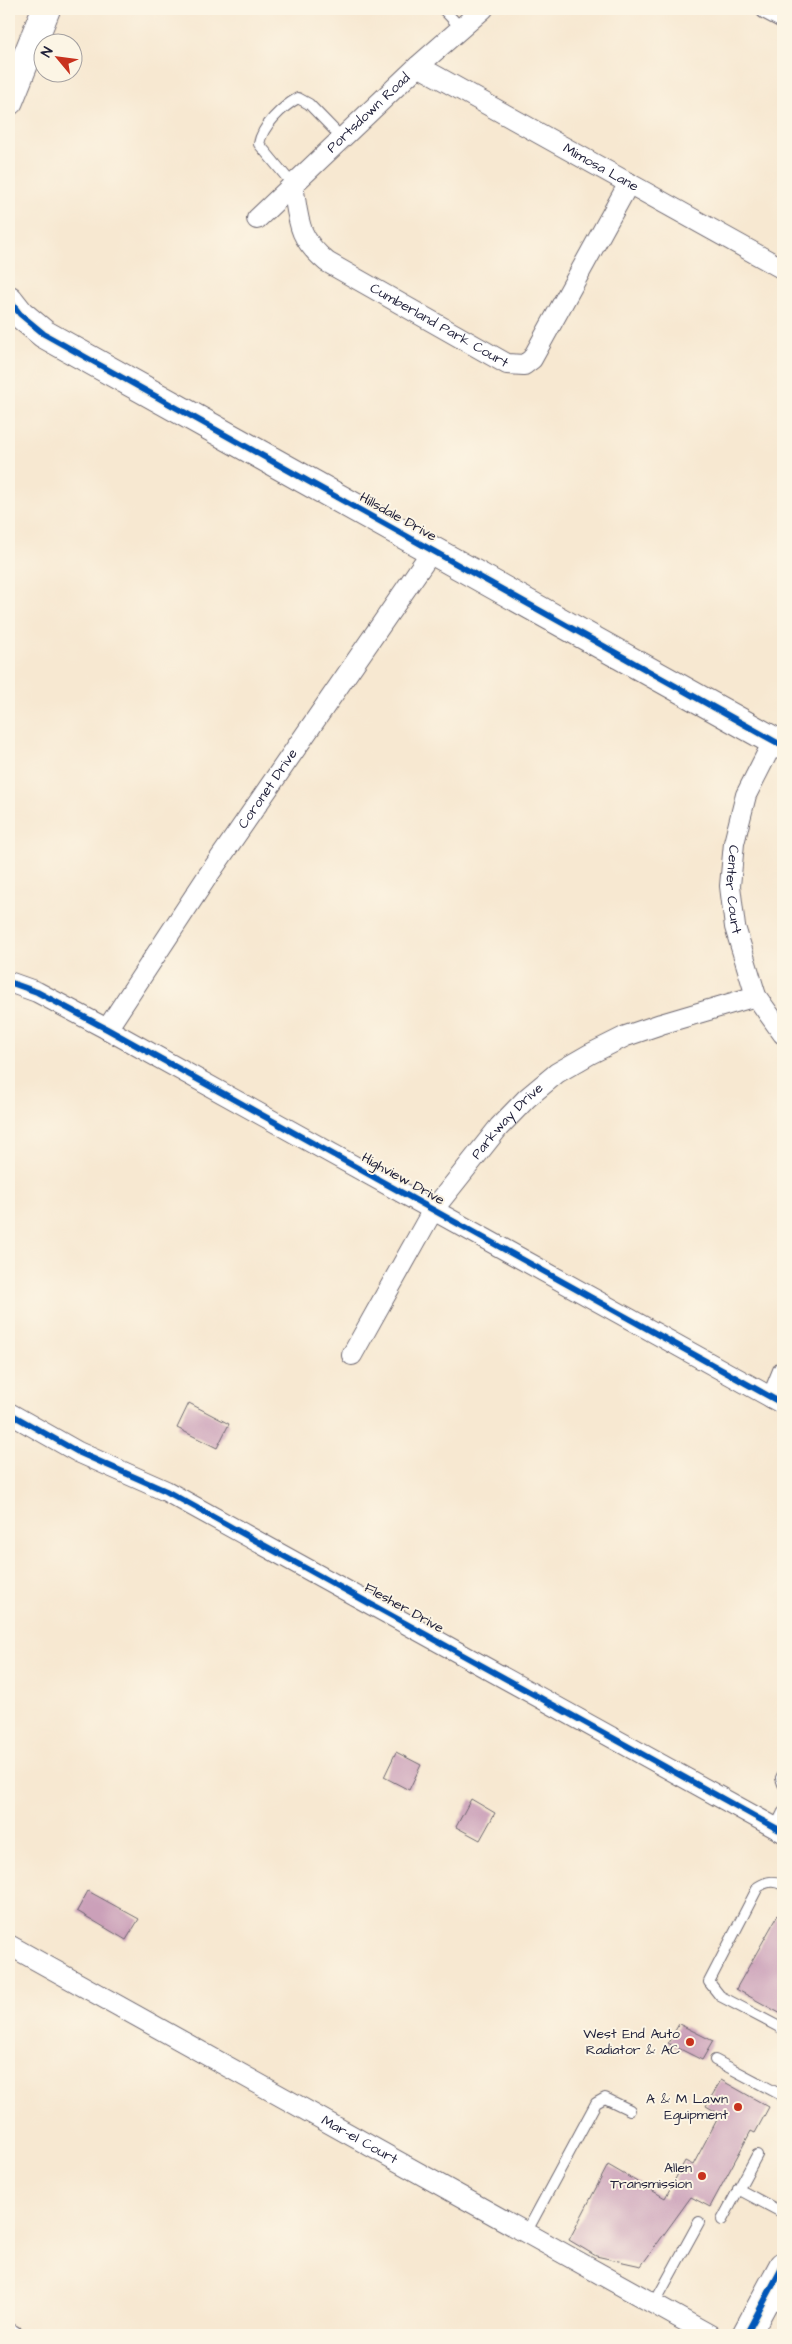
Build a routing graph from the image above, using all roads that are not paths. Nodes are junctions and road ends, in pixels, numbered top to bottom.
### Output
1 (46, 9) edge
2 (443, 9) edge
3 (483, 9) edge
4 (766, 9) edge
5 (783, 18) edge
6 (461, 28) junction
7 (418, 66) junction
8 (9, 101) edge
9 (342, 138) junction
10 (629, 183) junction
11 (293, 185) junction
12 (257, 219) dead end
13 (783, 269) edge
14 (9, 300) edge
15 (432, 551) junction
16 (779, 743) edge
17 (9, 982) edge
18 (756, 996) junction
19 (107, 1029) junction
20 (783, 1034) edge
21 (433, 1210) junction
22 (352, 1355) dead end
23 (783, 1371) edge
24 (777, 1401) edge
25 (9, 1414) edge
26 (783, 1774) edge
27 (783, 1784) edge
28 (780, 1824) edge
29 (783, 1886) edge
30 (9, 1945) edge
31 (783, 2029) edge
32 (714, 2060) dead end
33 (783, 2096) edge
34 (630, 2110) dead end
35 (757, 2155) dead end
36 (738, 2189) junction
37 (783, 2213) edge
38 (722, 2220) dead end
39 (699, 2222) dead end
40 (526, 2233) junction
41 (783, 2266) edge
42 (775, 2303) edge
43 (654, 2304) junction
44 (710, 2335) edge
45 (746, 2335) edge

1 - 8 main road
2 - 6 lane
3 - 6 street, Portsdown Road
4 - 5 street
6 - 7 street, Portsdown Road
7 - 9 street, Portsdown Road
7 - 10 street, Mimosa Lane
9 - 11 street, Portsdown Road
9 - 11 lane
10 - 11 street, Cumberland Park Court
10 - 13 street, Mimosa Lane
11 - 12 street, Portsdown Road
14 - 15 main road, Hillsdale Drive
15 - 16 main road, Hillsdale Drive
15 - 19 street, Coronet Drive
16 - 18 street, Center Court
17 - 19 street, Highview Drive
18 - 20 street, Center Court
18 - 21 street, Parkway Drive
19 - 21 street, Highview Drive
21 - 22 street, Parkway Drive
21 - 24 street, Highview Drive
23 - 24 street
25 - 28 street, Flesher Drive
26 - 27 lane
29 - 31 lane
30 - 40 street, Mar-el Court
32 - 33 lane
34 - 40 lane
35 - 36 lane
36 - 37 lane
36 - 38 lane
39 - 43 lane
40 - 43 street, Mar-el Court
41 - 42 main road
42 - 45 main road
43 - 44 street, Mar-el Court

